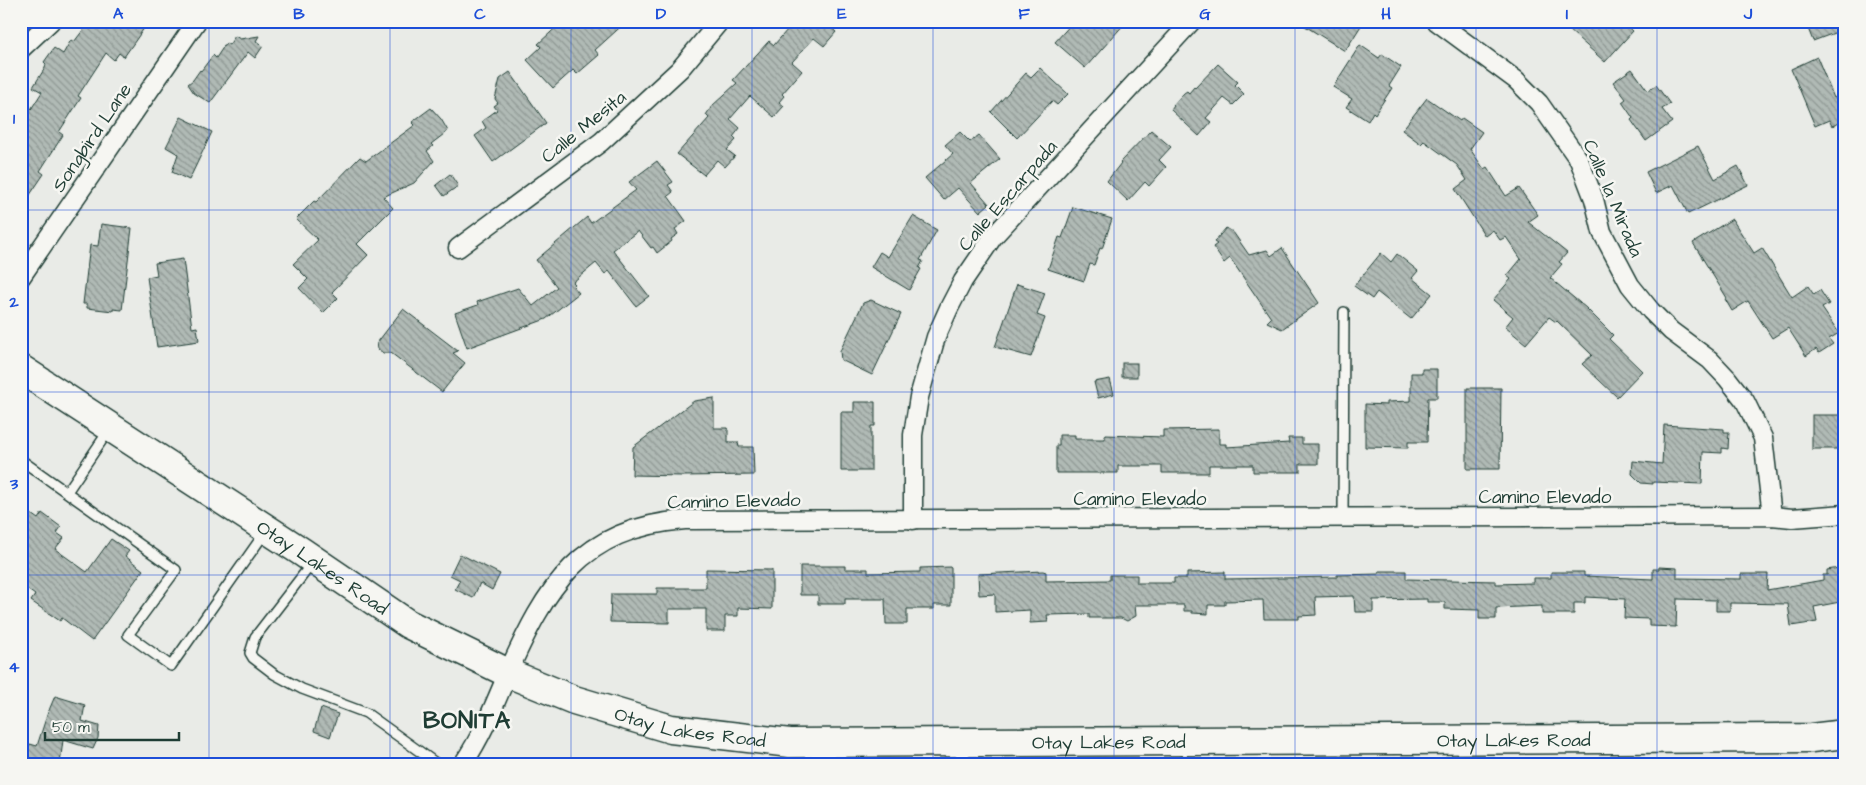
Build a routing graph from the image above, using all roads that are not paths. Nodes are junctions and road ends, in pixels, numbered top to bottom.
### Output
1 (51, 21) edge
2 (197, 21) edge
3 (720, 21) edge
4 (1192, 21) edge
5 (1436, 21) edge
6 (21, 49) edge
7 (458, 248) dead end
8 (21, 277) edge
9 (1344, 312) dead end
10 (21, 369) edge
11 (111, 426) junction
12 (21, 460) edge
13 (67, 492) junction
14 (1845, 514) edge
15 (1772, 516) junction
16 (1343, 518) junction
17 (913, 520) junction
18 (268, 529) junction
19 (314, 560) junction
20 (508, 673) junction
21 (1845, 734) edge
22 (437, 764) edge
23 (463, 764) edge

1 - 6 street
2 - 8 street, Songbird Lane
3 - 7 street, Calle Mesita
4 - 17 street, Calle Escarpada
5 - 15 street, Calle la Mirada
9 - 16 lane
10 - 11 main road, Otay Lakes Road
11 - 13 lane
11 - 18 main road, Otay Lakes Road
12 - 13 lane
13 - 18 lane
14 - 15 street, Camino Elevado
15 - 16 street, Camino Elevado
16 - 17 street, Camino Elevado
17 - 20 street, Camino Elevado
18 - 19 main road, Otay Lakes Road
19 - 20 main road, Otay Lakes Road
19 - 22 lane
20 - 21 main road, Otay Lakes Road
20 - 23 street, Camino Elevado

